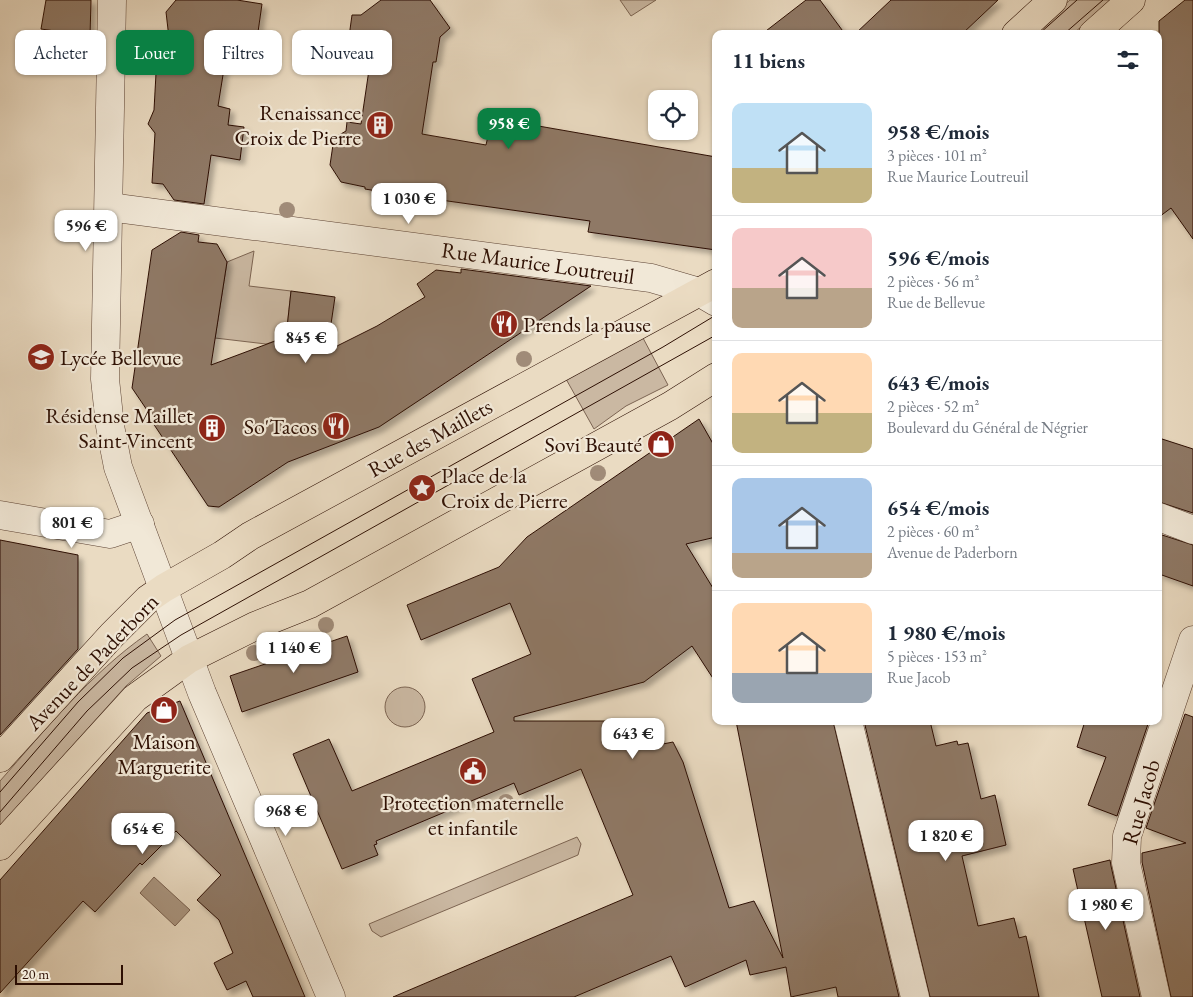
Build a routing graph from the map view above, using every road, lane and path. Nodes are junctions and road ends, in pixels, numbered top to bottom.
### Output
1 (112, 0) edge
2 (1053, 0) edge
3 (1131, 0) edge
4 (1020, 30) edge
5 (1097, 30) edge
6 (109, 207) junction
7 (710, 292) edge
8 (711, 381) edge
9 (0, 515) edge
10 (1162, 518) edge
11 (140, 524) junction
12 (1193, 530) edge
13 (164, 588) junction
14 (1193, 640) edge
15 (189, 659) junction
16 (849, 725) edge
17 (0, 758) edge
18 (0, 846) edge
19 (331, 997) edge
20 (915, 997) edge
21 (1156, 997) edge

1 - 6 street
2 - 4 main road
3 - 5 main road
6 - 7 street, Rue Maurice Loutreuil
6 - 11 street
7 - 13 main road, Rue des Maillets
8 - 15 main road
9 - 11 street
10 - 12 street
11 - 13 street
13 - 15 street
13 - 17 main road, Avenue de Paderborn
14 - 21 street, Rue Jacob
15 - 18 main road
15 - 19 street
16 - 20 street

